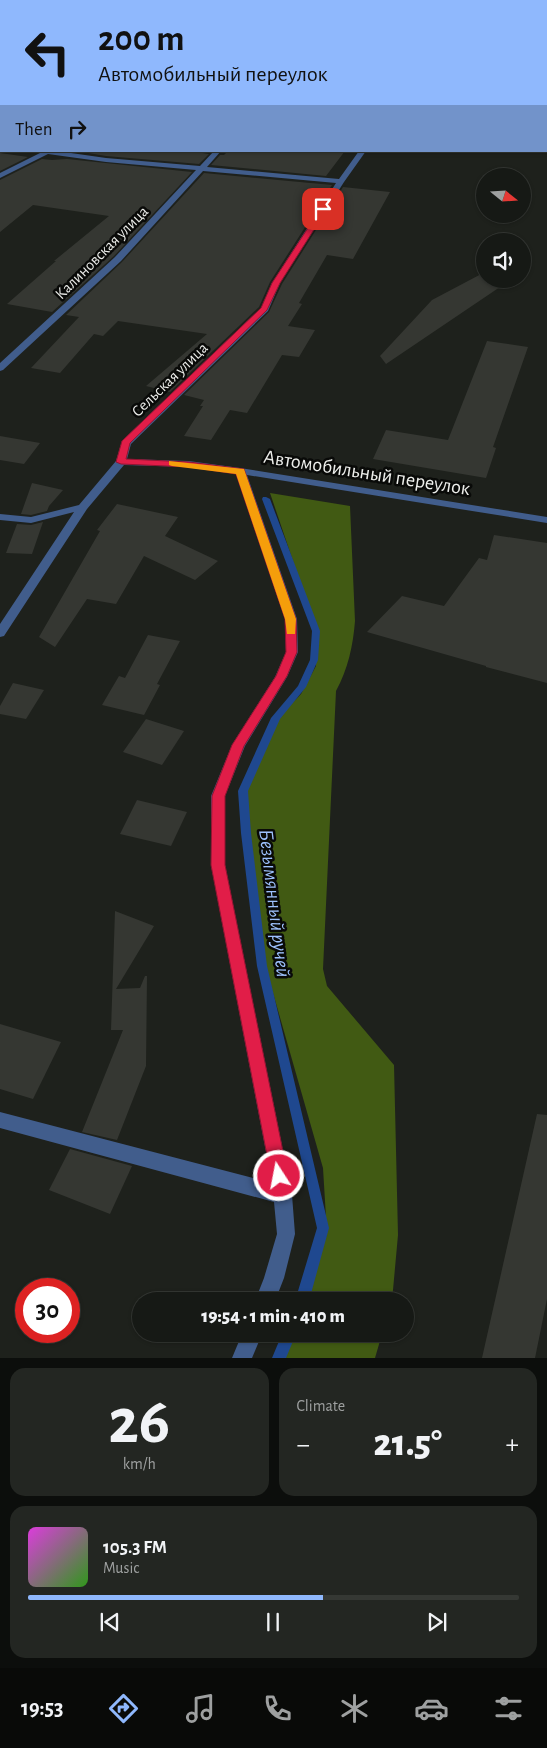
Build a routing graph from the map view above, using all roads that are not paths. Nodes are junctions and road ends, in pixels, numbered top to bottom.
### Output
1 (45, 152) edge
2 (217, 152) edge
3 (361, 152) edge
4 (201, 167) junction
5 (0, 176) edge
6 (341, 181) junction
7 (0, 368) edge
8 (121, 462) junction
9 (240, 471) junction
10 (84, 507) junction
11 (0, 517) edge
12 (547, 520) edge
13 (0, 633) edge
14 (0, 1120) edge
15 (283, 1195) junction
16 (269, 1292) edge
17 (249, 1342) edge
18 (242, 1358) edge

1 - 4 street
1 - 5 street
2 - 4 street, Калиновская улица
3 - 6 street, Сельская улица
4 - 6 street
4 - 7 street, Калиновская улица
6 - 8 street, Сельская улица
8 - 9 street, Автомобильный переулок
8 - 10 street, Сельская улица
9 - 12 street, Автомобильный переулок
9 - 15 street
10 - 11 street
10 - 13 street, Сельская улица
14 - 15 street
15 - 16 street
17 - 18 street

